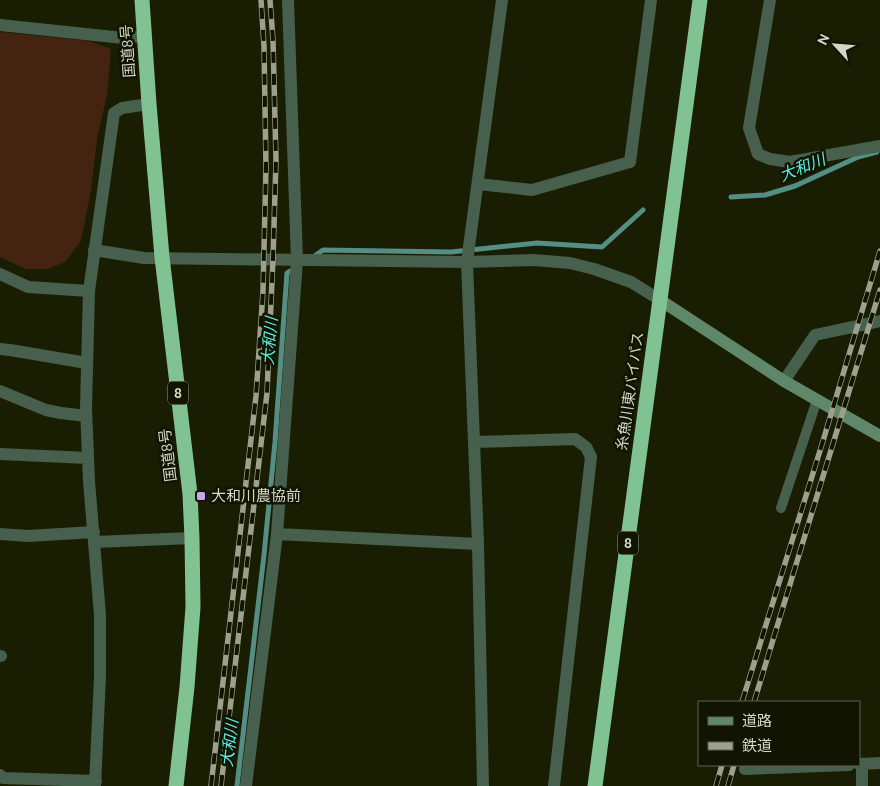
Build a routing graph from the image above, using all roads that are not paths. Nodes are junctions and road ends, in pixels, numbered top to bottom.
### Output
1 (142, 0) edge
2 (288, 0) edge
3 (502, 0) edge
4 (651, 0) edge
5 (700, 0) edge
6 (770, 0) edge
7 (0, 25) edge
8 (144, 36) junction
9 (149, 104) junction
10 (880, 146) edge
11 (478, 184) junction
12 (94, 250) junction
13 (162, 257) junction
14 (297, 260) junction
15 (467, 262) junction
16 (0, 274) edge
17 (89, 291) junction
18 (660, 300) junction
19 (880, 321) edge
20 (0, 349) edge
21 (87, 363) junction
22 (784, 381) junction
23 (0, 391) edge
24 (817, 400) junction
25 (86, 416) junction
26 (880, 436) edge
27 (474, 442) junction
28 (0, 454) edge
29 (88, 458) junction
30 (781, 508) dead end
31 (0, 534) edge
32 (277, 534) junction
33 (94, 537) junction
34 (192, 538) junction
35 (478, 544) junction
36 (880, 763) edge
37 (860, 764) edge
38 (812, 766) edge
39 (857, 766) edge
40 (746, 769) dead end
41 (1, 779) edge
42 (96, 783) edge
43 (176, 786) edge
44 (246, 786) edge
45 (483, 786) edge
46 (554, 786) edge
47 (595, 786) edge
48 (862, 786) edge

1 - 8 highway, 国道8号 / 8
2 - 14 street
3 - 11 street
4 - 11 street
5 - 18 highway, 糸魚川東バイパス / 8
6 - 10 street
7 - 8 street
8 - 9 highway, 国道8号 / 8
9 - 12 street
9 - 13 highway, 国道8号 / 8
11 - 15 street
12 - 13 street
12 - 17 street
13 - 14 street
13 - 34 highway, 国道8号 / 8
14 - 15 street
14 - 32 street
15 - 18 street
15 - 27 street
16 - 17 street
17 - 21 street
18 - 22 street
18 - 47 highway, 糸魚川東バイパス / 8
19 - 22 street
20 - 21 street
21 - 25 street
22 - 24 street
23 - 25 street
24 - 26 street
24 - 30 lane
25 - 29 street
27 - 35 street
27 - 46 street
28 - 29 street
29 - 33 street
31 - 33 street
32 - 35 street
32 - 44 street
33 - 34 street
33 - 42 street
34 - 43 highway, 国道8号 / 8
35 - 45 street
36 - 37 street
38 - 40 street
39 - 48 street
41 - 42 street

